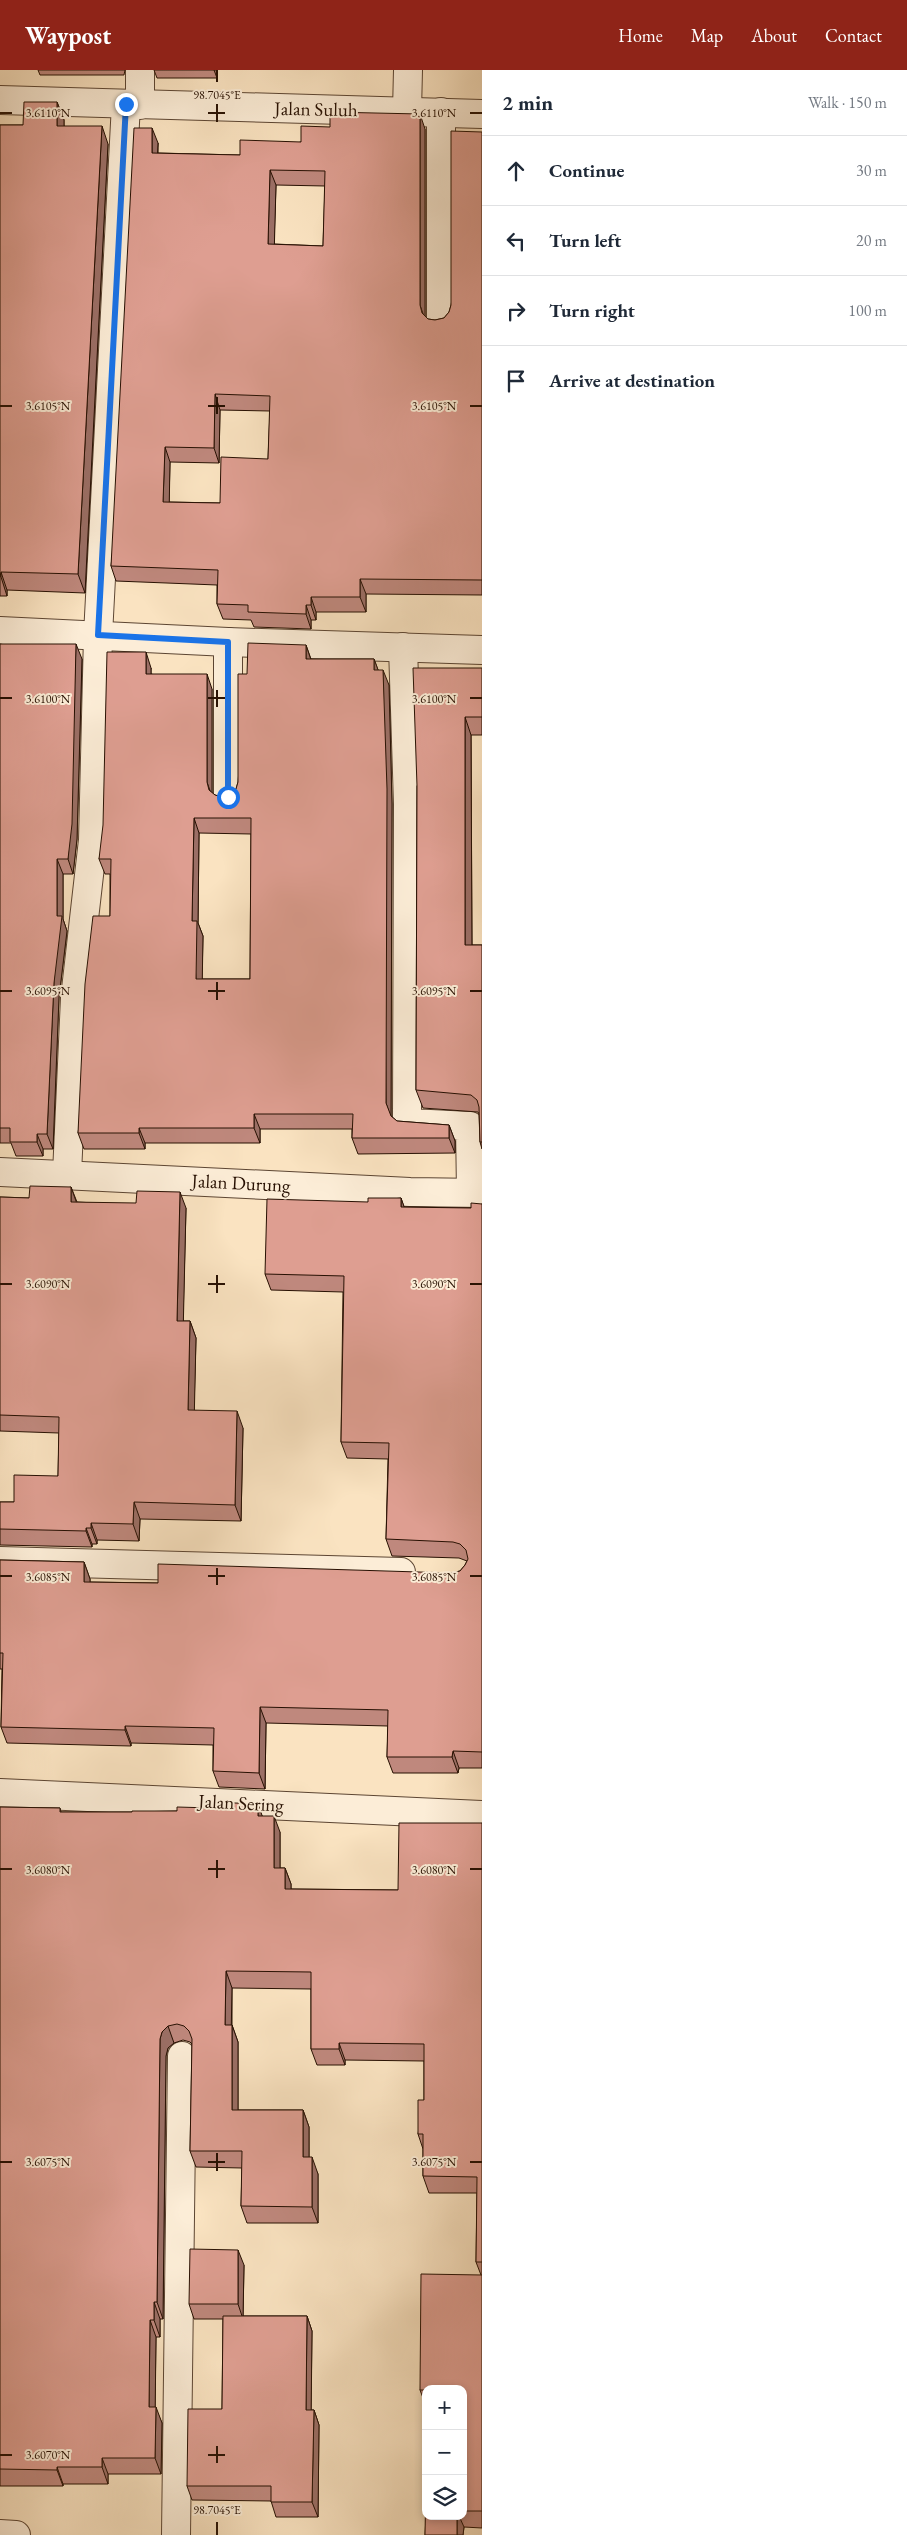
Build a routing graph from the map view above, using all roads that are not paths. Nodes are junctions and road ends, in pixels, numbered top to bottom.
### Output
1 (140, 70) edge
2 (408, 70) edge
3 (0, 100) edge
4 (133, 104) junction
5 (407, 111) junction
6 (441, 112) junction
7 (482, 114) edge
8 (441, 320) edge
9 (0, 631) edge
10 (98, 635) junction
11 (228, 642) junction
12 (403, 647) junction
13 (482, 650) edge
14 (228, 797) edge
15 (0, 1172) edge
16 (67, 1174) junction
17 (476, 1193) edge
18 (0, 1561) edge
19 (428, 1573) edge
20 (0, 1793) edge
21 (482, 1815) edge
22 (182, 2056) dead end
23 (0, 2534) edge
24 (16, 2535) edge
25 (176, 2535) edge

1 - 4 street
2 - 5 street
3 - 4 street, Jalan Suluh
4 - 5 street, Jalan Suluh
4 - 10 street
5 - 6 street, Jalan Suluh
6 - 7 street, Jalan Suluh
6 - 8 street
9 - 10 street
10 - 11 street
10 - 16 street
11 - 12 street
11 - 14 street
12 - 13 street
12 - 17 street
15 - 16 street, Jalan Durung
16 - 17 street, Jalan Durung
18 - 19 street
20 - 21 street, Jalan Sering
22 - 25 street
23 - 24 street

